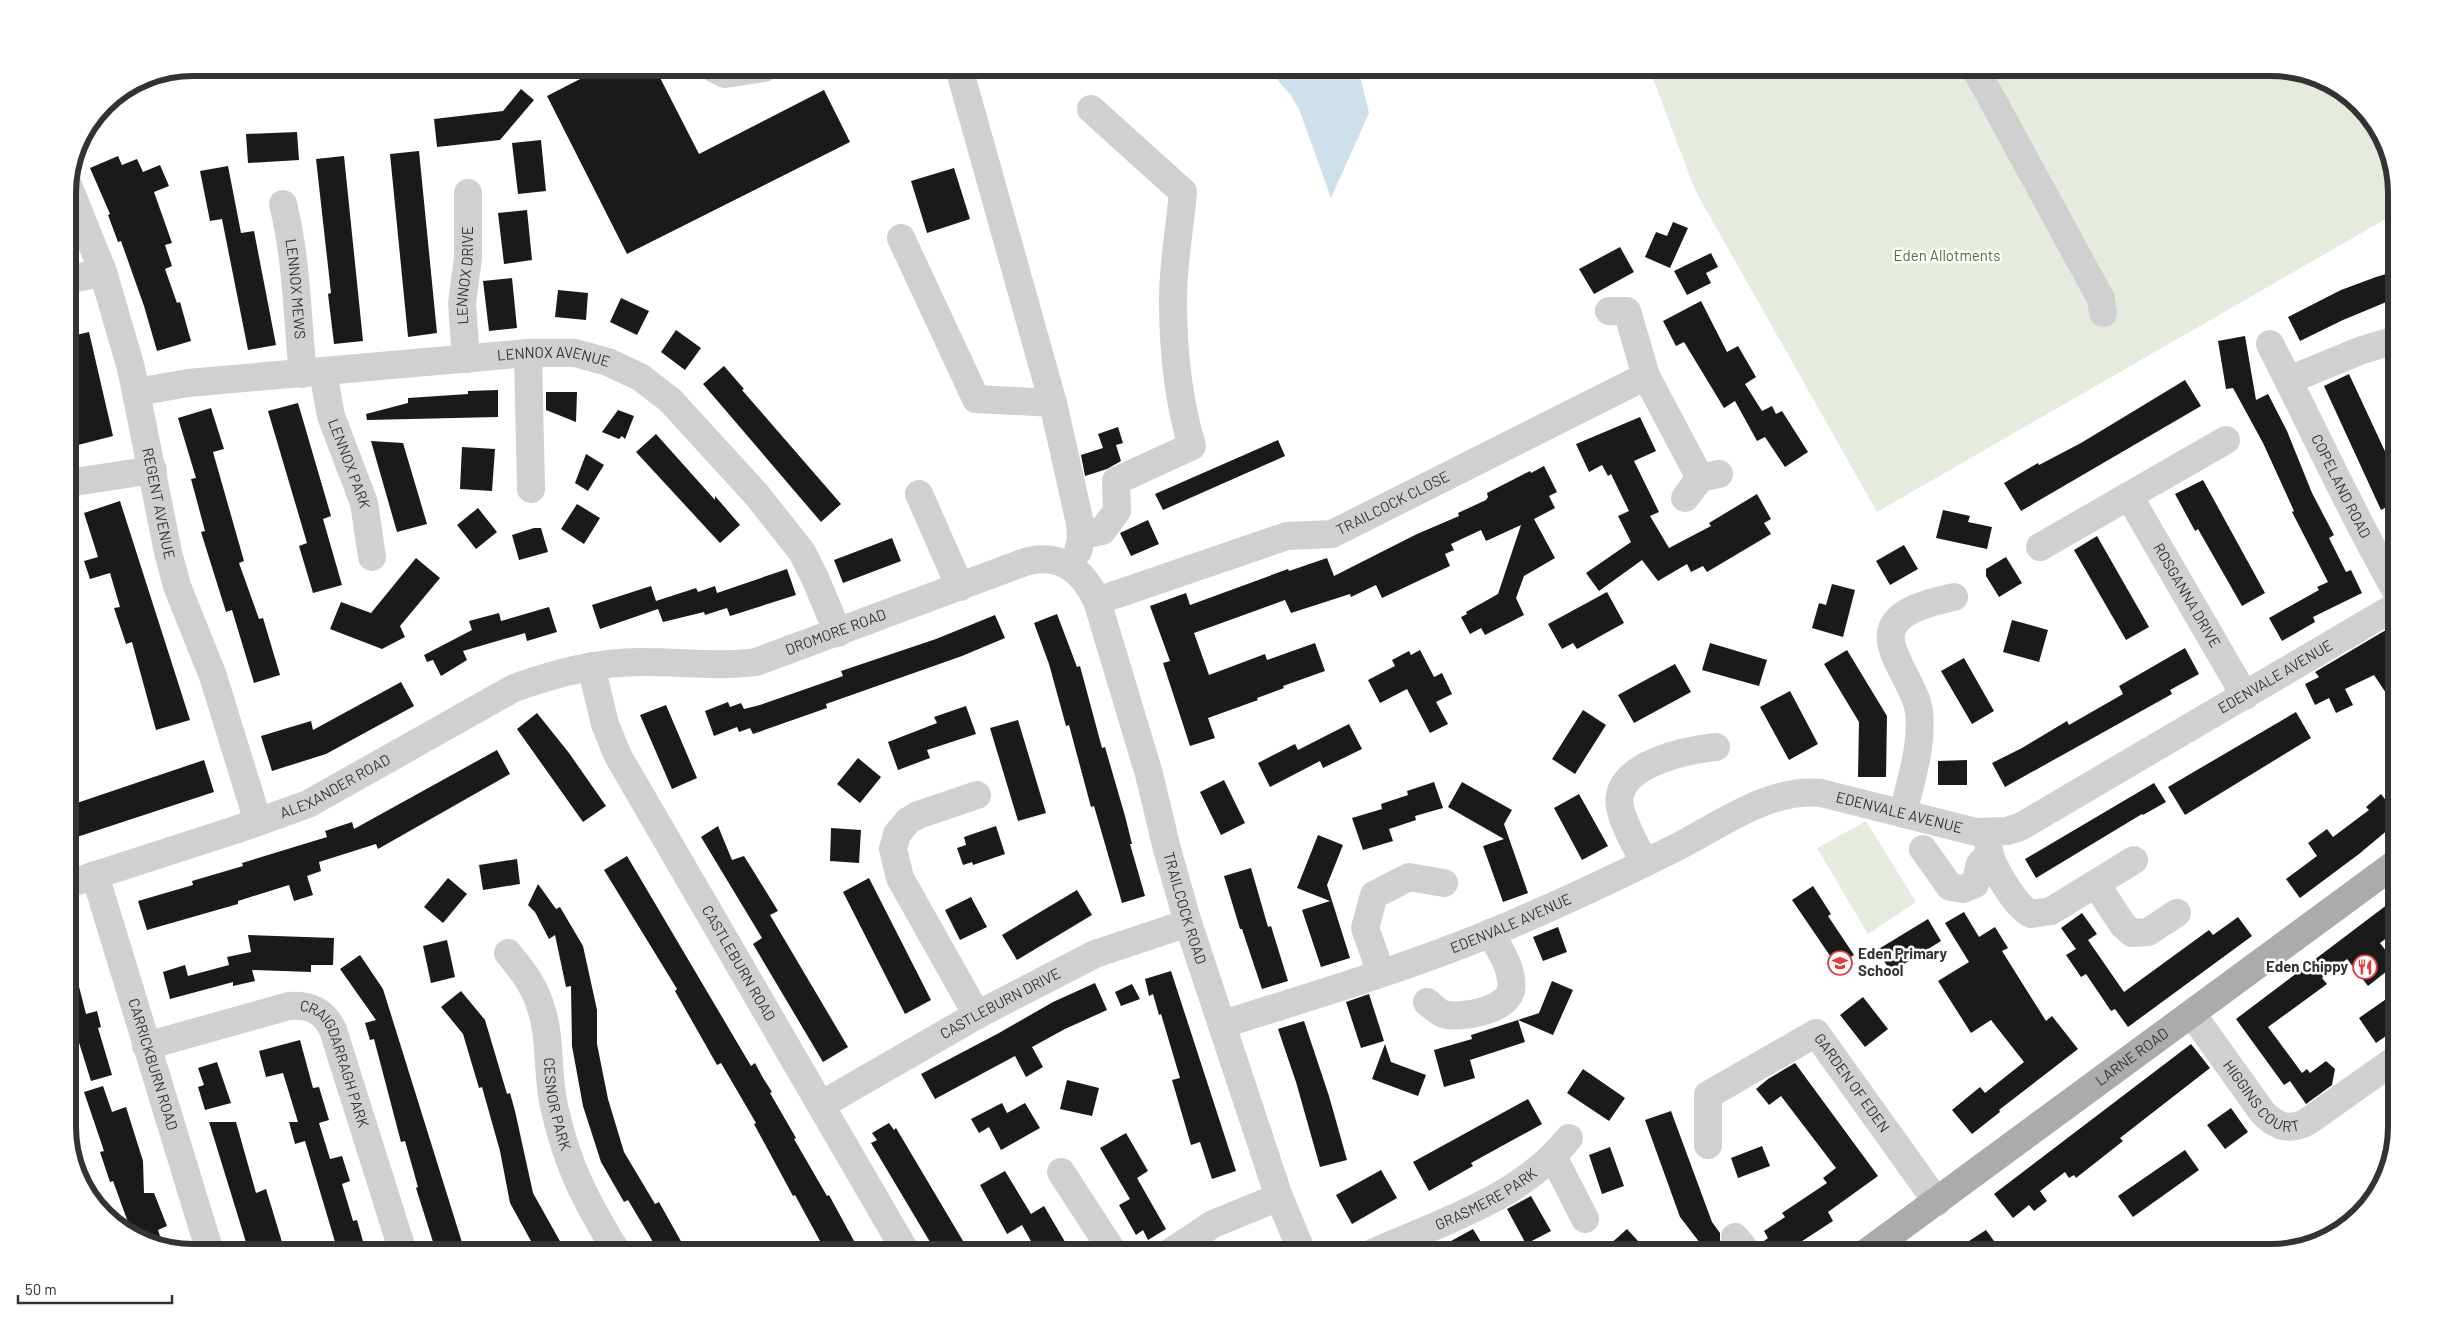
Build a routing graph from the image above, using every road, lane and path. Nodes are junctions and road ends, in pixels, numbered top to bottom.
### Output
1 (961, 76) edge
2 (1979, 76) edge
3 (1091, 109) dead end
4 (468, 193) dead end
5 (283, 204) dead end
6 (76, 205) edge
7 (901, 238) dead end
8 (103, 272) junction
9 (76, 278) edge
10 (1626, 309) dead end
11 (2103, 313) dead end
12 (2388, 342) edge
13 (2270, 344) dead end
14 (528, 353) junction
15 (466, 359) junction
16 (313, 373) junction
17 (1646, 376) junction
18 (2289, 380) junction
19 (137, 392) junction
20 (1053, 402) junction
21 (2226, 440) dead end
22 (153, 470) junction
23 (76, 482) edge
24 (1702, 483) dead end
25 (531, 489) dead end
26 (919, 494) dead end
27 (2129, 496) junction
28 (1082, 535) junction
29 (2040, 547) dead end
30 (372, 557) dead end
31 (1071, 566) junction
32 (2388, 578) edge
33 (960, 587) junction
34 (1954, 598) dead end
35 (1097, 601) junction
36 (2388, 611) edge
37 (838, 633) junction
38 (591, 666) junction
39 (2245, 696) junction
40 (1716, 747) dead end
41 (977, 795) dead end
42 (1903, 814) junction
43 (258, 822) junction
44 (1989, 844) junction
45 (1922, 849) dead end
46 (2134, 860) dead end
47 (1645, 863) junction
48 (2388, 869) edge
49 (95, 876) junction
50 (76, 882) edge
51 (1444, 883) dead end
52 (2096, 884) junction
53 (2177, 913) dead end
54 (1188, 922) junction
55 (1490, 933) junction
56 (508, 953) dead end
57 (1381, 973) junction
58 (1427, 1002) dead end
59 (977, 1014) junction
60 (2192, 1014) junction
61 (1223, 1024) junction
62 (146, 1046) junction
63 (2388, 1065) edge
64 (821, 1105) junction
65 (1708, 1145) dead end
66 (1061, 1172) dead end
67 (1279, 1197) junction
68 (1938, 1202) junction
69 (1585, 1219) dead end
70 (1421, 1243) edge
71 (208, 1244) edge
72 (400, 1244) edge
73 (612, 1244) edge
74 (901, 1244) edge
75 (1108, 1244) edge
76 (1183, 1244) edge
77 (1299, 1244) edge
78 (1878, 1244) edge

1 - 20 street
2 - 11 street
3 - 28 street
4 - 15 street, LENNOX DRIVE
5 - 16 street, LENNOX MEWS
6 - 8 street, REGENT AVENUE
7 - 20 street
8 - 9 street
8 - 19 street, REGENT AVENUE
10 - 17 street
12 - 18 street
13 - 18 street, COPELAND ROAD
14 - 15 street, LENNOX AVENUE
14 - 25 street
14 - 37 street, LENNOX AVENUE
15 - 16 street, LENNOX AVENUE
16 - 19 street, LENNOX AVENUE
16 - 30 street, LENNOX PARK
17 - 24 street
17 - 35 street, TRAILCOCK CLOSE
18 - 32 street, COPELAND ROAD
19 - 22 street, REGENT AVENUE
20 - 28 street
21 - 27 street
22 - 23 street
22 - 43 street, REGENT AVENUE
26 - 33 street
27 - 29 street
27 - 39 street, ROSGANNA DRIVE
28 - 31 street
31 - 33 street, DROMORE ROAD
31 - 35 street, TRAILCOCK ROAD
33 - 37 street, DROMORE ROAD
34 - 42 street
35 - 54 street, TRAILCOCK ROAD
36 - 39 street, EDENVALE AVENUE
37 - 38 street, DROMORE ROAD
38 - 43 street, ALEXANDER ROAD
38 - 64 street, CASTLEBURN ROAD
39 - 44 street, EDENVALE AVENUE
40 - 47 street
41 - 59 street
42 - 44 street, EDENVALE AVENUE
42 - 47 street, EDENVALE AVENUE
43 - 49 street, ALEXANDER ROAD
44 - 45 street
44 - 52 street
46 - 52 street
47 - 55 street, EDENVALE AVENUE
48 - 60 main road, LARNE ROAD
49 - 50 street, ALEXANDER ROAD
49 - 62 street, CARRICKBURN ROAD
51 - 57 street
52 - 53 street
54 - 59 street, CASTLEBURN DRIVE
54 - 61 street, TRAILCOCK ROAD
55 - 57 street, EDENVALE AVENUE
55 - 58 street
56 - 73 street, CESNOR PARK
57 - 61 street, EDENVALE AVENUE
59 - 64 street, CASTLEBURN DRIVE
60 - 63 street, HIGGINS COURT
60 - 68 main road, LARNE ROAD
61 - 67 street, TRAILCOCK ROAD
62 - 71 street, CARRICKBURN ROAD
62 - 72 street, CRAIGDARRAGH PARK
64 - 74 street, CASTLEBURN ROAD
65 - 68 street, GARDEN OF EDEN
66 - 75 street
67 - 76 street
67 - 77 street, TRAILCOCK ROAD
68 - 78 main road, LARNE ROAD
69 - 70 street, GRASMERE PARK

